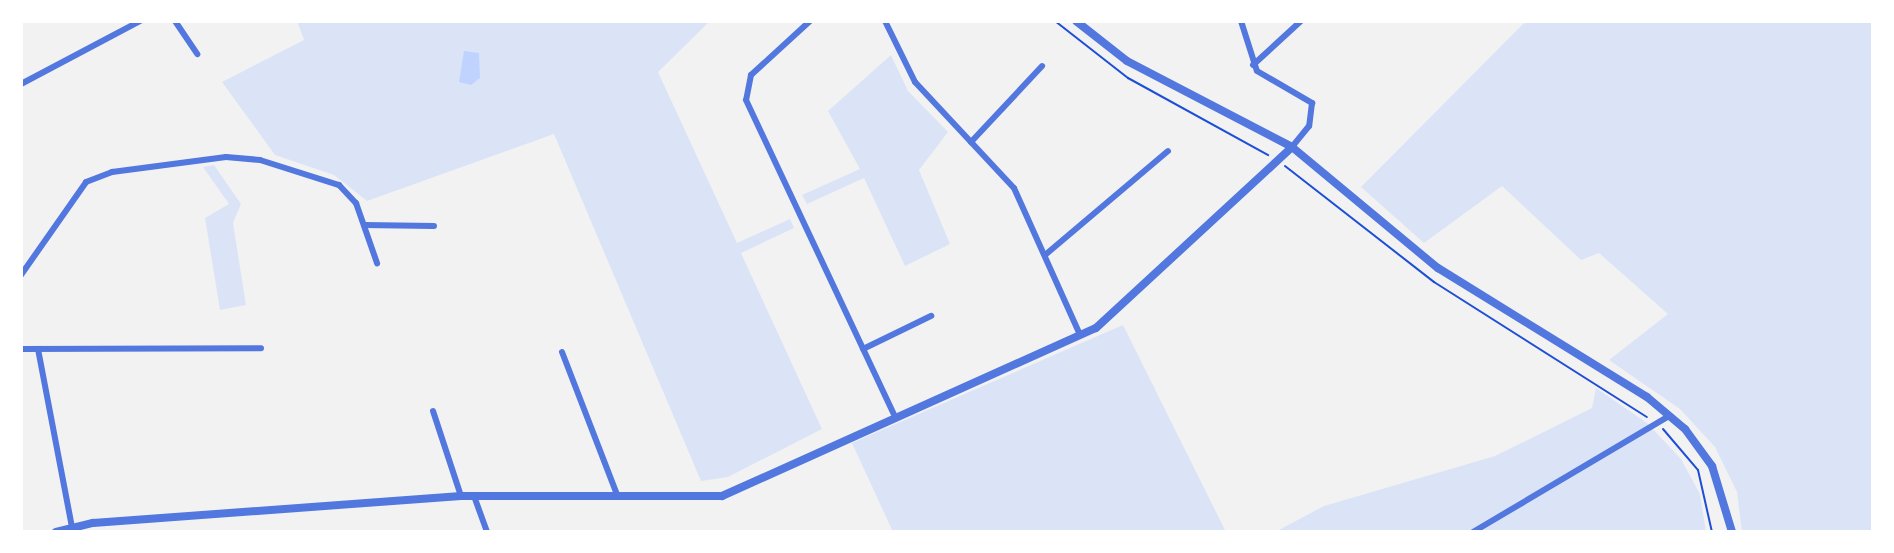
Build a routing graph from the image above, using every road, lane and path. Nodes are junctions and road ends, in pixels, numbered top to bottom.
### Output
1 (140, 21) edge
2 (175, 21) edge
3 (810, 21) edge
4 (885, 21) edge
5 (1055, 21) edge
6 (1076, 21) edge
7 (1241, 21) edge
8 (1301, 21) edge
9 (197, 54) dead end
10 (1253, 65) junction
11 (1042, 66) dead end
12 (21, 83) edge
13 (971, 142) junction
14 (1292, 147) junction
15 (1168, 151) dead end
16 (1278, 161) junction
17 (364, 225) junction
18 (433, 226) dead end
19 (1045, 255) junction
20 (377, 263) dead end
21 (21, 275) edge
22 (931, 316) dead end
23 (1080, 335) junction
24 (261, 348) dead end
25 (21, 349) edge
26 (38, 349) junction
27 (863, 349) junction
28 (562, 352) dead end
29 (433, 411) dead end
30 (894, 414) junction
31 (1670, 416) junction
32 (1656, 424) junction
33 (461, 496) junction
34 (474, 496) junction
35 (618, 497) junction
36 (71, 530) edge
37 (56, 532) edge
38 (487, 532) edge
39 (1473, 532) edge
40 (1712, 532) edge
41 (1732, 532) edge

1 - 12 street
2 - 9 street
3 - 27 street
4 - 13 street
5 - 16 path
6 - 14 street
7 - 10 street
8 - 10 street
10 - 14 street
11 - 13 street
13 - 19 street
14 - 16 street
14 - 31 street
15 - 19 street
16 - 23 street
16 - 32 path
17 - 18 street
17 - 20 street
17 - 21 street
19 - 23 street
22 - 27 street
23 - 30 street
24 - 26 street
25 - 26 street
26 - 36 street
27 - 30 street
28 - 35 street
29 - 33 street
30 - 35 street
31 - 32 street
31 - 41 street
32 - 39 street
32 - 40 path
33 - 34 street
33 - 36 street
34 - 35 street
34 - 38 street
36 - 37 street

